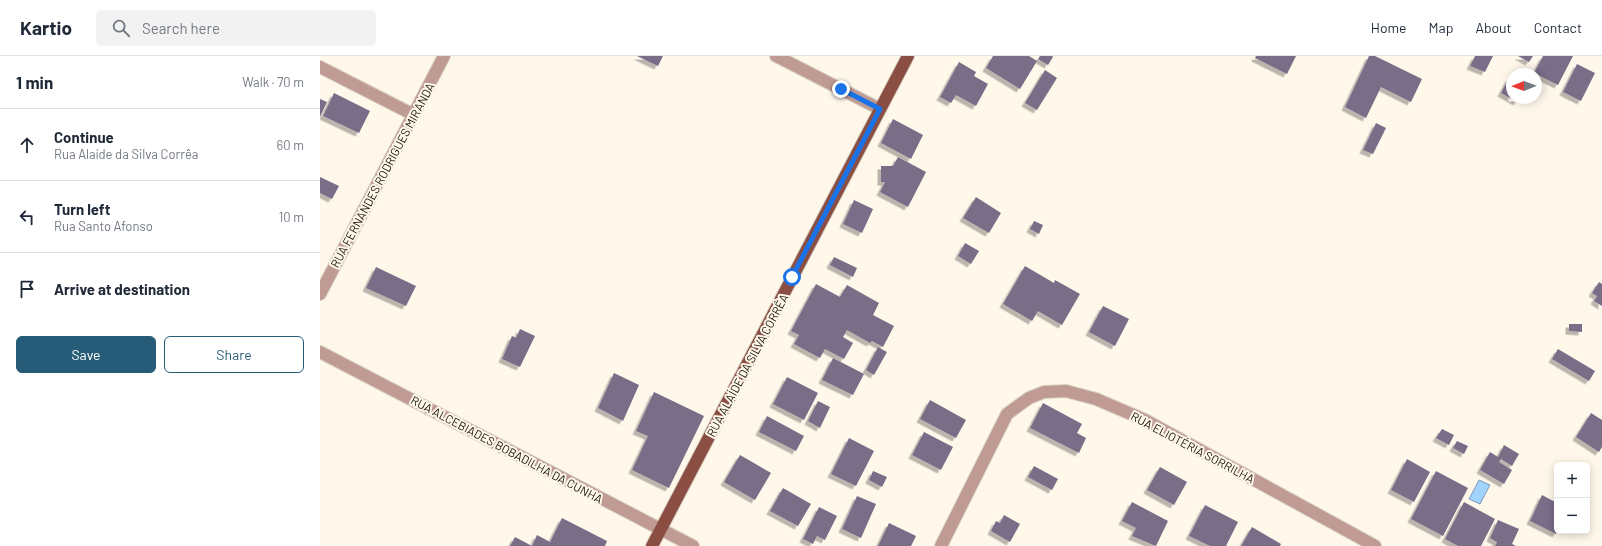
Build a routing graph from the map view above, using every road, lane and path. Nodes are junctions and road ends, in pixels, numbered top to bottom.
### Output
1 (444, 56) edge
2 (776, 56) edge
3 (908, 56) edge
4 (320, 67) edge
5 (880, 109) junction
6 (414, 115) junction
7 (320, 294) edge
8 (320, 352) edge
9 (660, 530) junction
10 (652, 546) edge
11 (693, 546) edge
12 (941, 546) edge
13 (1375, 546) edge

1 - 6 street, RUA FERNANDES RODRIGUES MIRANDA
2 - 5 street
3 - 5 main road, RUA ALAÍDE DA SILVA CORRÊA
4 - 6 street
5 - 9 main road, RUA ALAÍDE DA SILVA CORRÊA
6 - 7 street, RUA FERNANDES RODRIGUES MIRANDA
8 - 9 street, RUA ALCEBIADES BOBADILHA DA CUNHA
9 - 10 main road, RUA ALAÍDE DA SILVA CORRÊA
9 - 11 street, RUA ALCEBIADES BOBADILHA DA CUNHA
12 - 13 street, RUA ELIOTÉRIA SORRILHA

